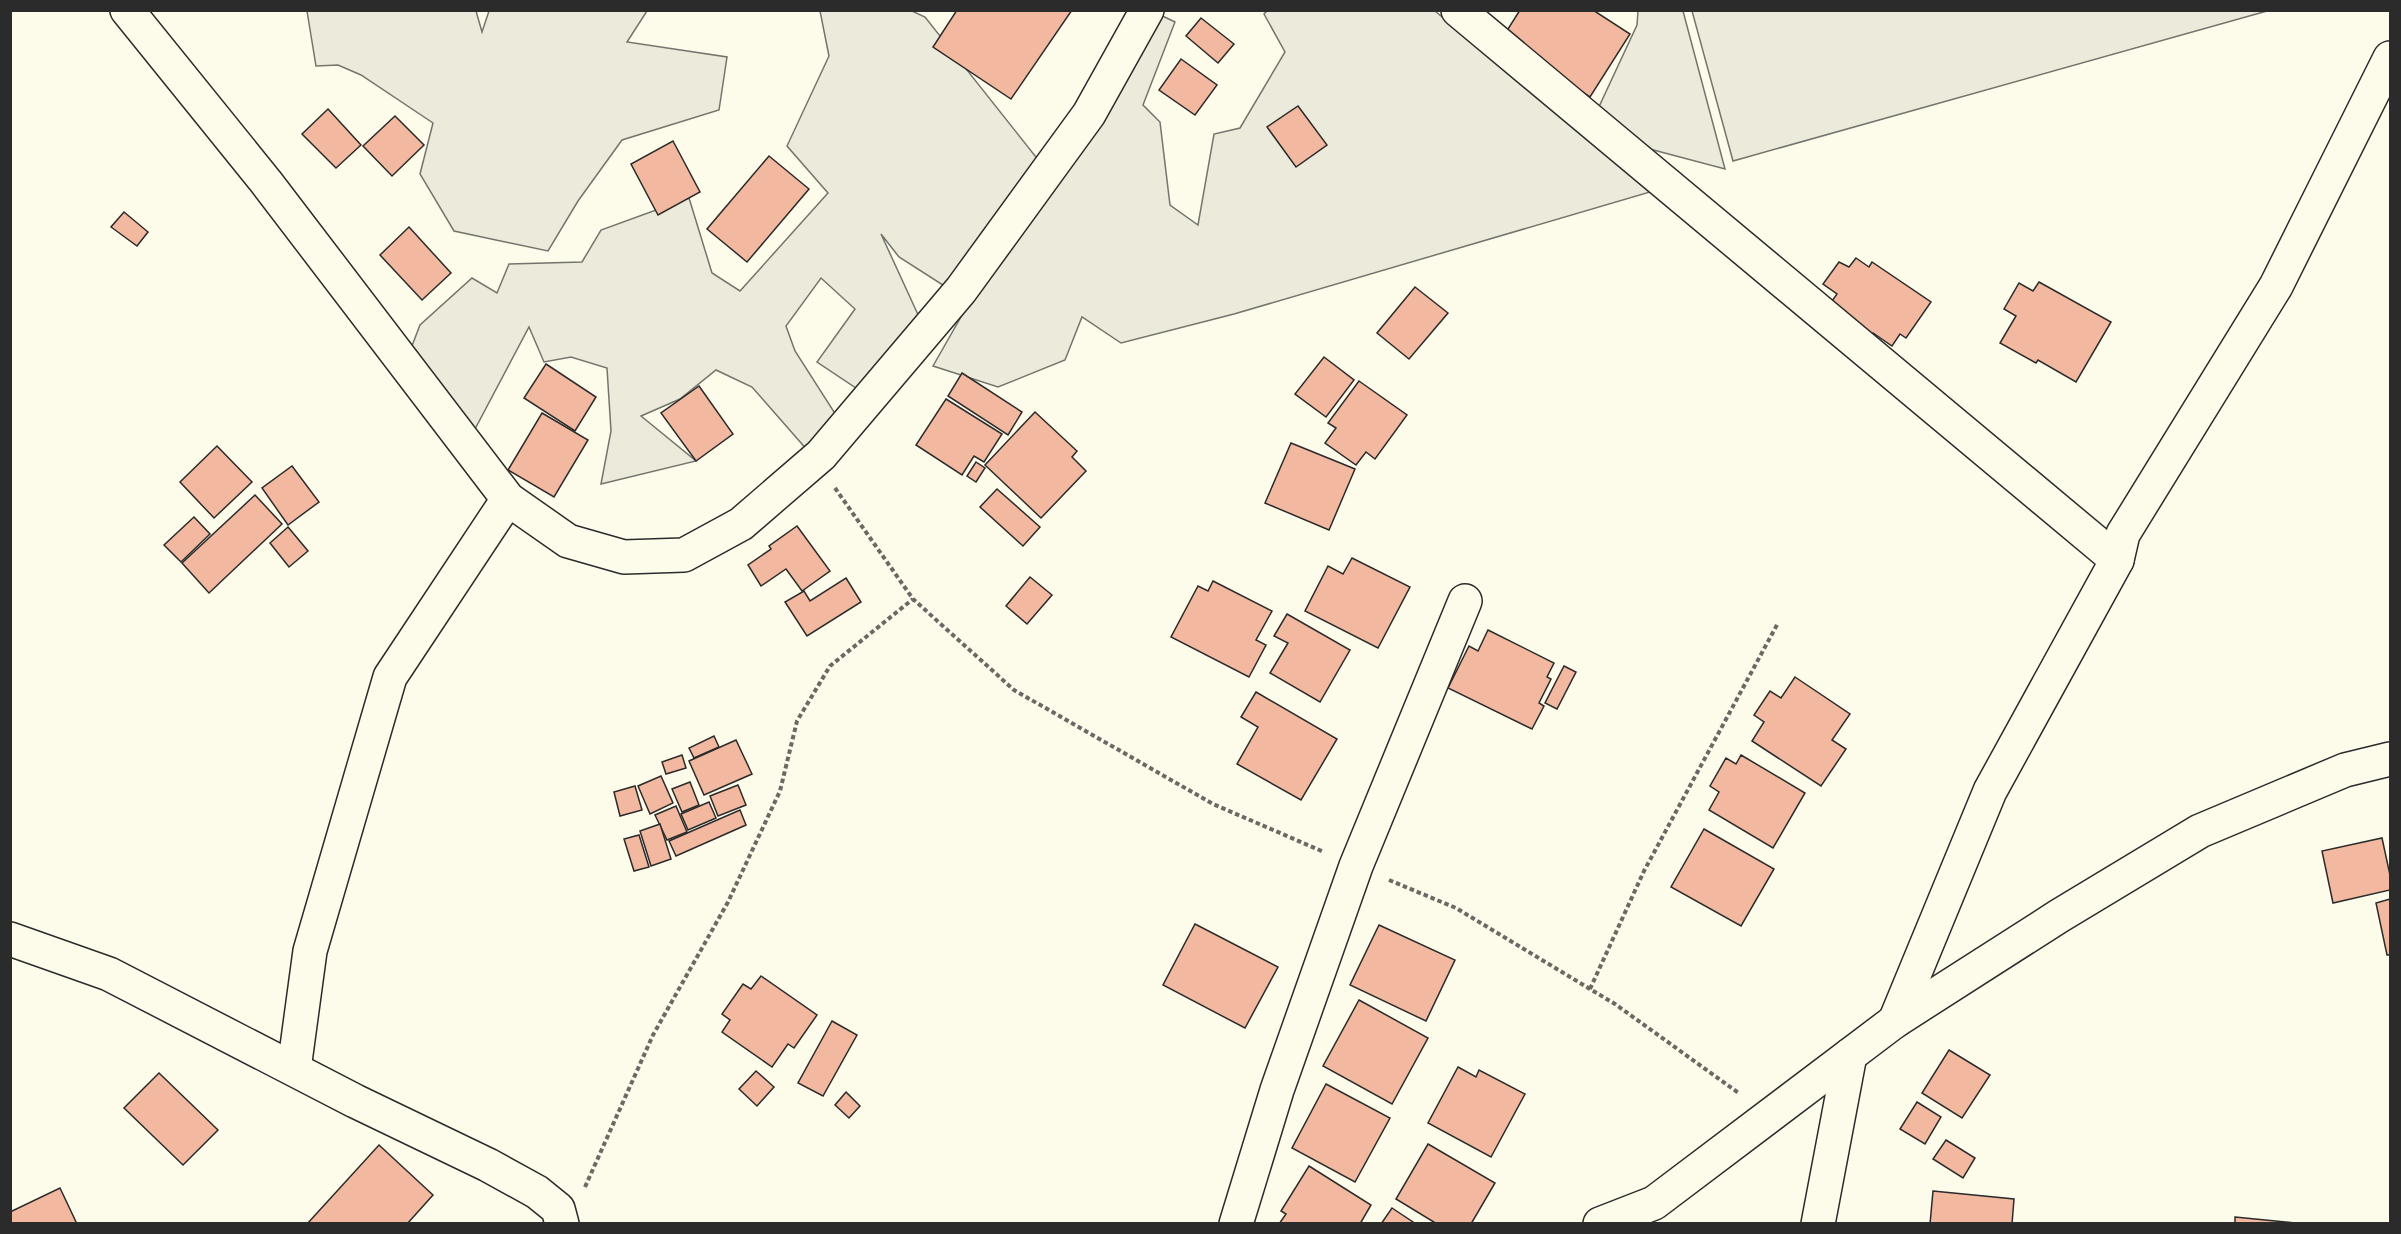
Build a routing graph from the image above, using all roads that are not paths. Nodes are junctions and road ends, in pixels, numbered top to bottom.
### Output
1 (127, 10) edge
2 (1147, 10) edge
3 (1458, 10) edge
4 (2391, 58) edge
5 (508, 499) junction
6 (2117, 560) junction
7 (1465, 601) dead end
8 (2391, 759) edge
9 (10, 939) edge
10 (1895, 1021) junction
11 (1850, 1055) junction
12 (294, 1069) junction
13 (562, 1224) edge
14 (1236, 1224) edge
15 (1600, 1224) edge
16 (1818, 1224) edge

1 - 5 street
2 - 5 street
3 - 6 street
4 - 6 street
5 - 12 street
6 - 10 street
7 - 14 street
8 - 10 street
9 - 12 street
10 - 11 street
11 - 15 street
11 - 16 street
12 - 13 street

